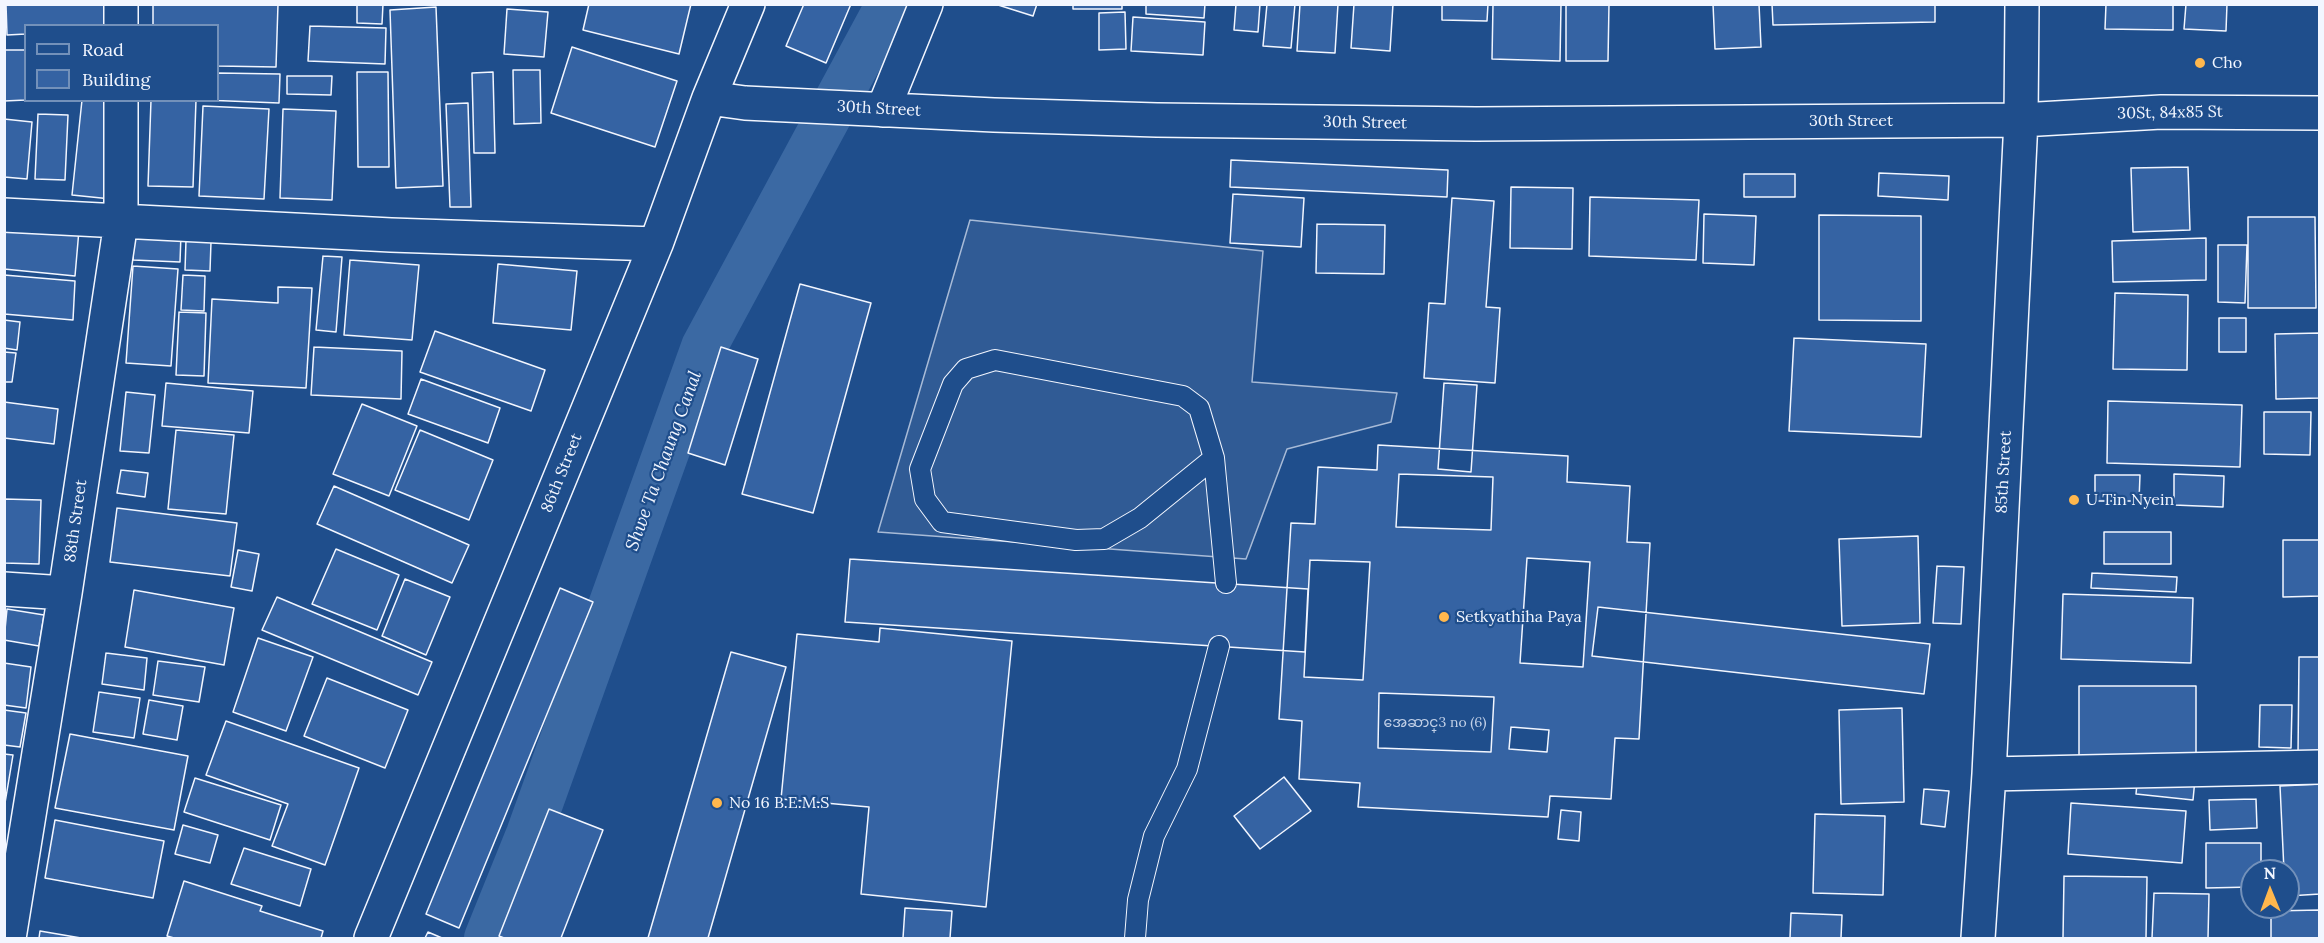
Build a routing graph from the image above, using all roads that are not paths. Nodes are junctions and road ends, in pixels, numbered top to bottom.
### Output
1 (121, 4) edge
2 (748, 4) edge
3 (926, 4) edge
4 (2022, 4) edge
5 (121, 24) edge
6 (709, 98) junction
7 (121, 102) edge
8 (867, 109) junction
9 (2319, 113) edge
10 (2021, 120) junction
11 (4, 215) edge
12 (120, 222) junction
13 (656, 244) junction
14 (1214, 458) junction
15 (1226, 583) dead end
16 (4, 589) edge
17 (65, 593) junction
18 (1219, 646) dead end
19 (2319, 767) edge
20 (1989, 774) junction
21 (9, 939) edge
22 (371, 939) edge
23 (1135, 939) edge
24 (1978, 939) edge

1 - 5 street
2 - 6 street, 86th Street
3 - 8 street
4 - 10 street, 85th Street
6 - 8 street, 30th Street
6 - 13 street, 86th Street
7 - 12 street, 88th Street
8 - 10 street, 30th Street
9 - 10 street, 30St, 84x85 St
10 - 20 street, 85th Street
11 - 12 street
12 - 13 street
12 - 17 street, 88th Street
13 - 22 street, 86th Street
14 - 14 lane
14 - 15 lane
16 - 17 street
17 - 21 street, 88th Street
18 - 23 lane
19 - 20 street
20 - 24 street, 85th Street

